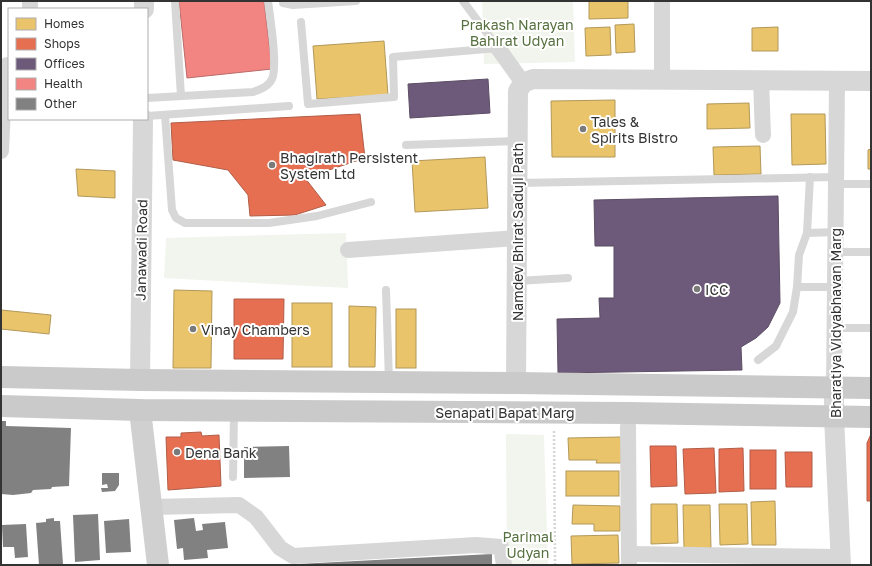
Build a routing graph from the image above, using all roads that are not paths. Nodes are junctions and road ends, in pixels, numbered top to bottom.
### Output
1 (175, 1) edge
2 (268, 1) edge
3 (283, 1) edge
4 (356, 1) edge
5 (463, 1) edge
6 (662, 1) edge
7 (301, 22) dead end
8 (498, 48) junction
9 (6, 65) edge
10 (662, 80) junction
11 (761, 81) junction
12 (871, 81) edge
13 (837, 82) junction
14 (523, 83) junction
15 (181, 96) junction
16 (148, 98) edge
17 (288, 106) dead end
18 (165, 115) junction
19 (148, 116) edge
20 (143, 120) edge
21 (763, 135) dead end
22 (517, 141) junction
23 (406, 145) dead end
24 (1, 151) edge
25 (810, 177) junction
26 (836, 181) junction
27 (517, 183) junction
28 (871, 184) edge
29 (371, 202) dead end
30 (807, 232) junction
31 (836, 232) junction
32 (517, 238) junction
33 (348, 250) dead end
34 (836, 252) junction
35 (871, 252) edge
36 (568, 278) dead end
37 (517, 281) junction
38 (797, 287) junction
39 (835, 287) junction
40 (386, 290) dead end
41 (835, 328) junction
42 (871, 328) edge
43 (758, 360) dead end
44 (1, 377) edge
45 (140, 380) junction
46 (389, 382) junction
47 (516, 383) junction
48 (834, 388) junction
49 (871, 388) edge
50 (1, 406) edge
51 (140, 410) junction
52 (234, 410) junction
53 (834, 417) junction
54 (871, 417) edge
55 (628, 426) dead end
56 (233, 477) dead end
57 (152, 507) junction
58 (293, 560) edge
59 (629, 560) edge
60 (840, 561) edge
61 (158, 565) edge
62 (504, 565) edge

1 - 15 lane
2 - 15 lane
3 - 4 lane
5 - 8 lane
6 - 10 street
7 - 8 lane
8 - 14 street
9 - 24 street
10 - 11 street
10 - 14 street
11 - 13 street
11 - 21 street
12 - 13 street
13 - 26 street, Bharatiya Vidyabhavan Marg
14 - 22 street, Namdev Bhirat Saduji Path
15 - 16 lane
17 - 18 lane
18 - 19 lane
18 - 29 lane
20 - 45 street, Janawadi Road
22 - 23 lane
22 - 27 street, Namdev Bhirat Saduji Path
25 - 26 lane
25 - 27 lane
25 - 30 lane
26 - 28 lane
26 - 31 street, Bharatiya Vidyabhavan Marg
27 - 32 street, Namdev Bhirat Saduji Path
30 - 31 lane
30 - 38 lane
31 - 34 street, Bharatiya Vidyabhavan Marg
32 - 33 street
32 - 37 street, Namdev Bhirat Saduji Path
34 - 35 lane
34 - 39 street, Bharatiya Vidyabhavan Marg
36 - 37 lane
37 - 47 street, Namdev Bhirat Saduji Path
38 - 39 lane
38 - 43 lane
39 - 41 street, Bharatiya Vidyabhavan Marg
40 - 46 lane
41 - 42 lane
41 - 48 street, Bharatiya Vidyabhavan Marg
44 - 45 main road, Senapati Bapat Marg
45 - 46 main road, Senapati Bapat Marg
45 - 51 main road
46 - 47 main road, Senapati Bapat Marg
47 - 48 main road, Senapati Bapat Marg
48 - 49 main road, Senapati Bapat Marg
48 - 53 street, Bharatiya Vidyabhavan Marg
50 - 51 main road, Senapati Bapat Marg
51 - 52 main road, Senapati Bapat Marg
51 - 57 main road
52 - 53 main road, Senapati Bapat Marg
52 - 56 lane
53 - 54 main road, Senapati Bapat Marg
53 - 60 street, Bharatiya Vidyabhavan Marg
55 - 59 street
57 - 58 street
57 - 61 main road
58 - 62 street
59 - 60 street

